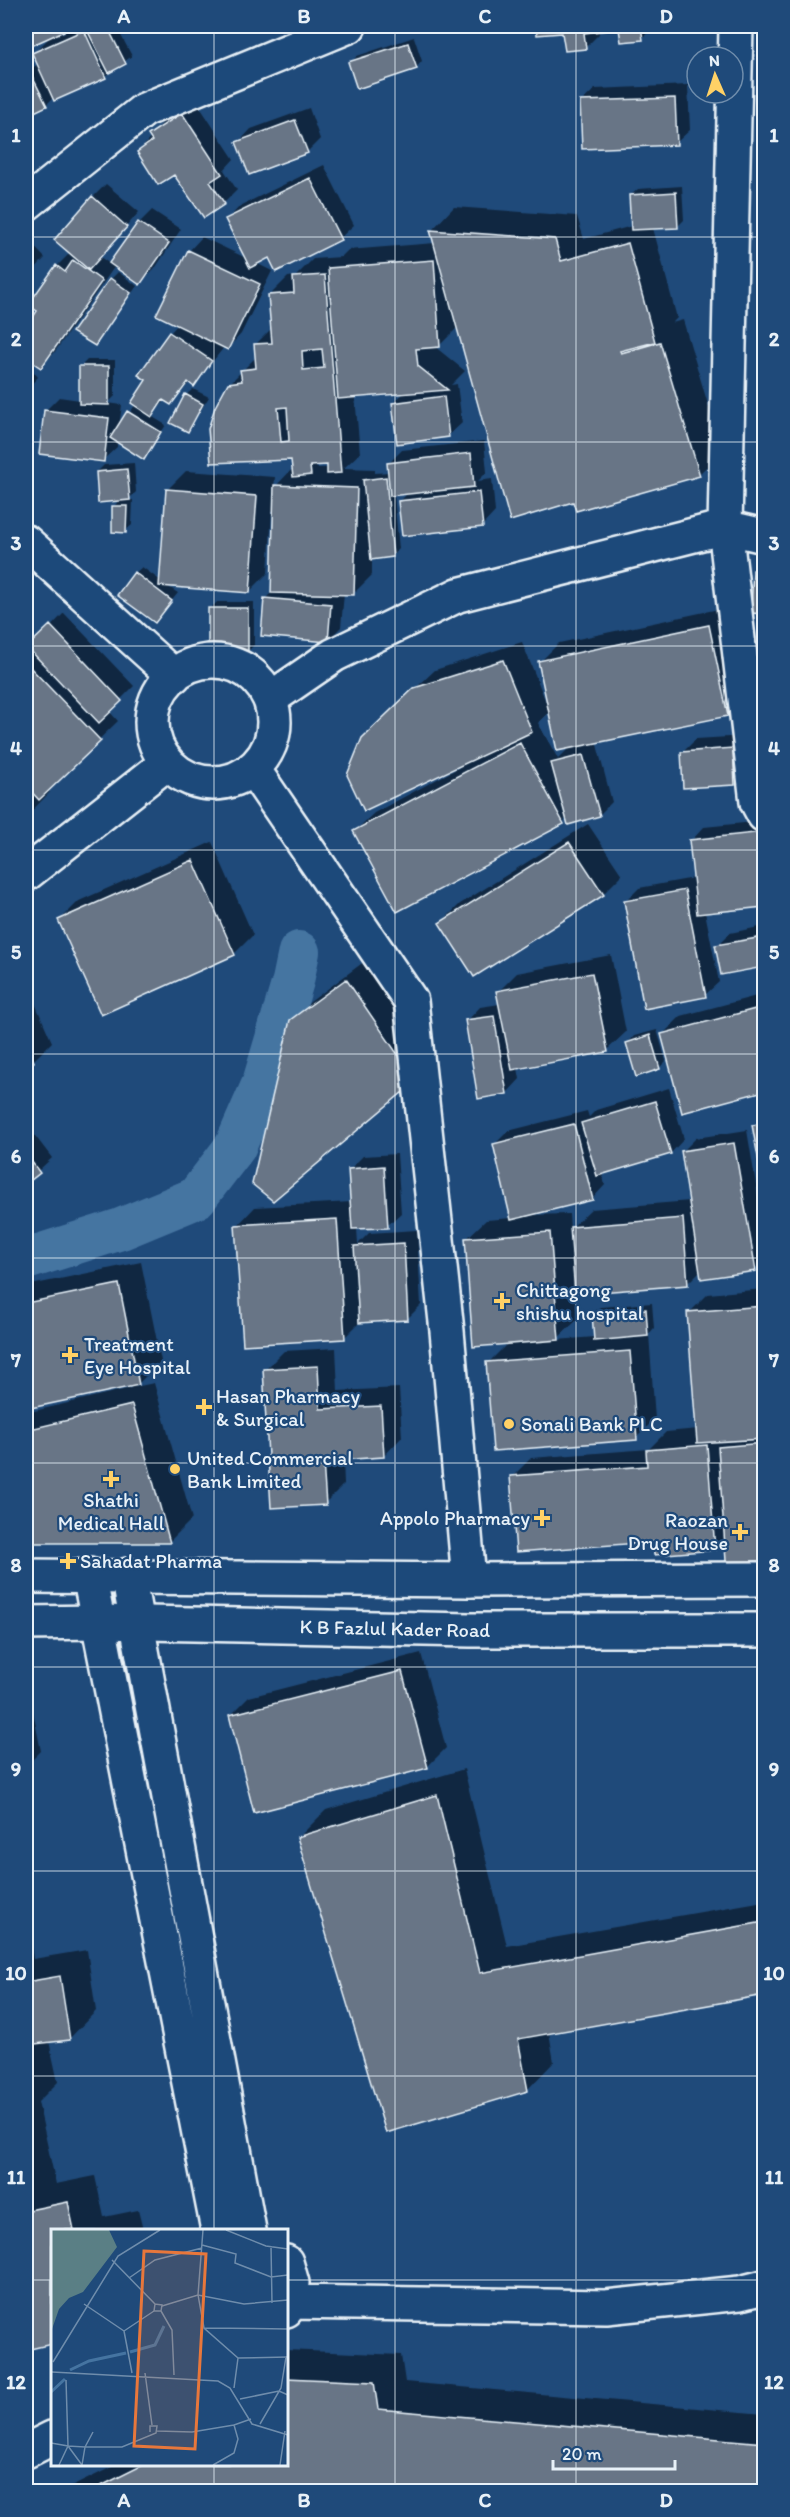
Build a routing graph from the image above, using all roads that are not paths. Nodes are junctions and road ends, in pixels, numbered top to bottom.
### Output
1 (349, 26) edge
2 (736, 26) edge
3 (26, 204) edge
4 (725, 527) junction
5 (765, 536) edge
6 (26, 542) edge
7 (174, 676) junction
8 (270, 699) junction
9 (167, 762) junction
10 (253, 769) junction
11 (765, 815) edge
12 (26, 874) edge
13 (89, 1575) junction
14 (128, 1575) junction
15 (26, 1576) edge
16 (765, 1579) edge
17 (469, 1580) junction
18 (100, 1622) junction
19 (26, 1623) edge
20 (137, 1623) junction
21 (765, 1630) edge
22 (218, 2229) edge
23 (249, 2229) edge
24 (288, 2269) edge
25 (765, 2287) edge
26 (288, 2306) edge
27 (51, 2438) edge
28 (26, 2451) edge

1 - 3 street
2 - 4 street
4 - 5 street
4 - 8 street
4 - 11 street
6 - 7 street
7 - 8 street
7 - 9 street
8 - 10 street
9 - 10 street
9 - 12 street
10 - 17 street
13 - 14 street
13 - 15 street
13 - 18 street
14 - 17 street
14 - 20 street
16 - 17 street
18 - 19 street, K B Fazlul Kader Road
18 - 20 street, K B Fazlul Kader Road
18 - 22 street
20 - 21 street, K B Fazlul Kader Road
20 - 23 street
24 - 26 street
25 - 26 street
27 - 28 street

